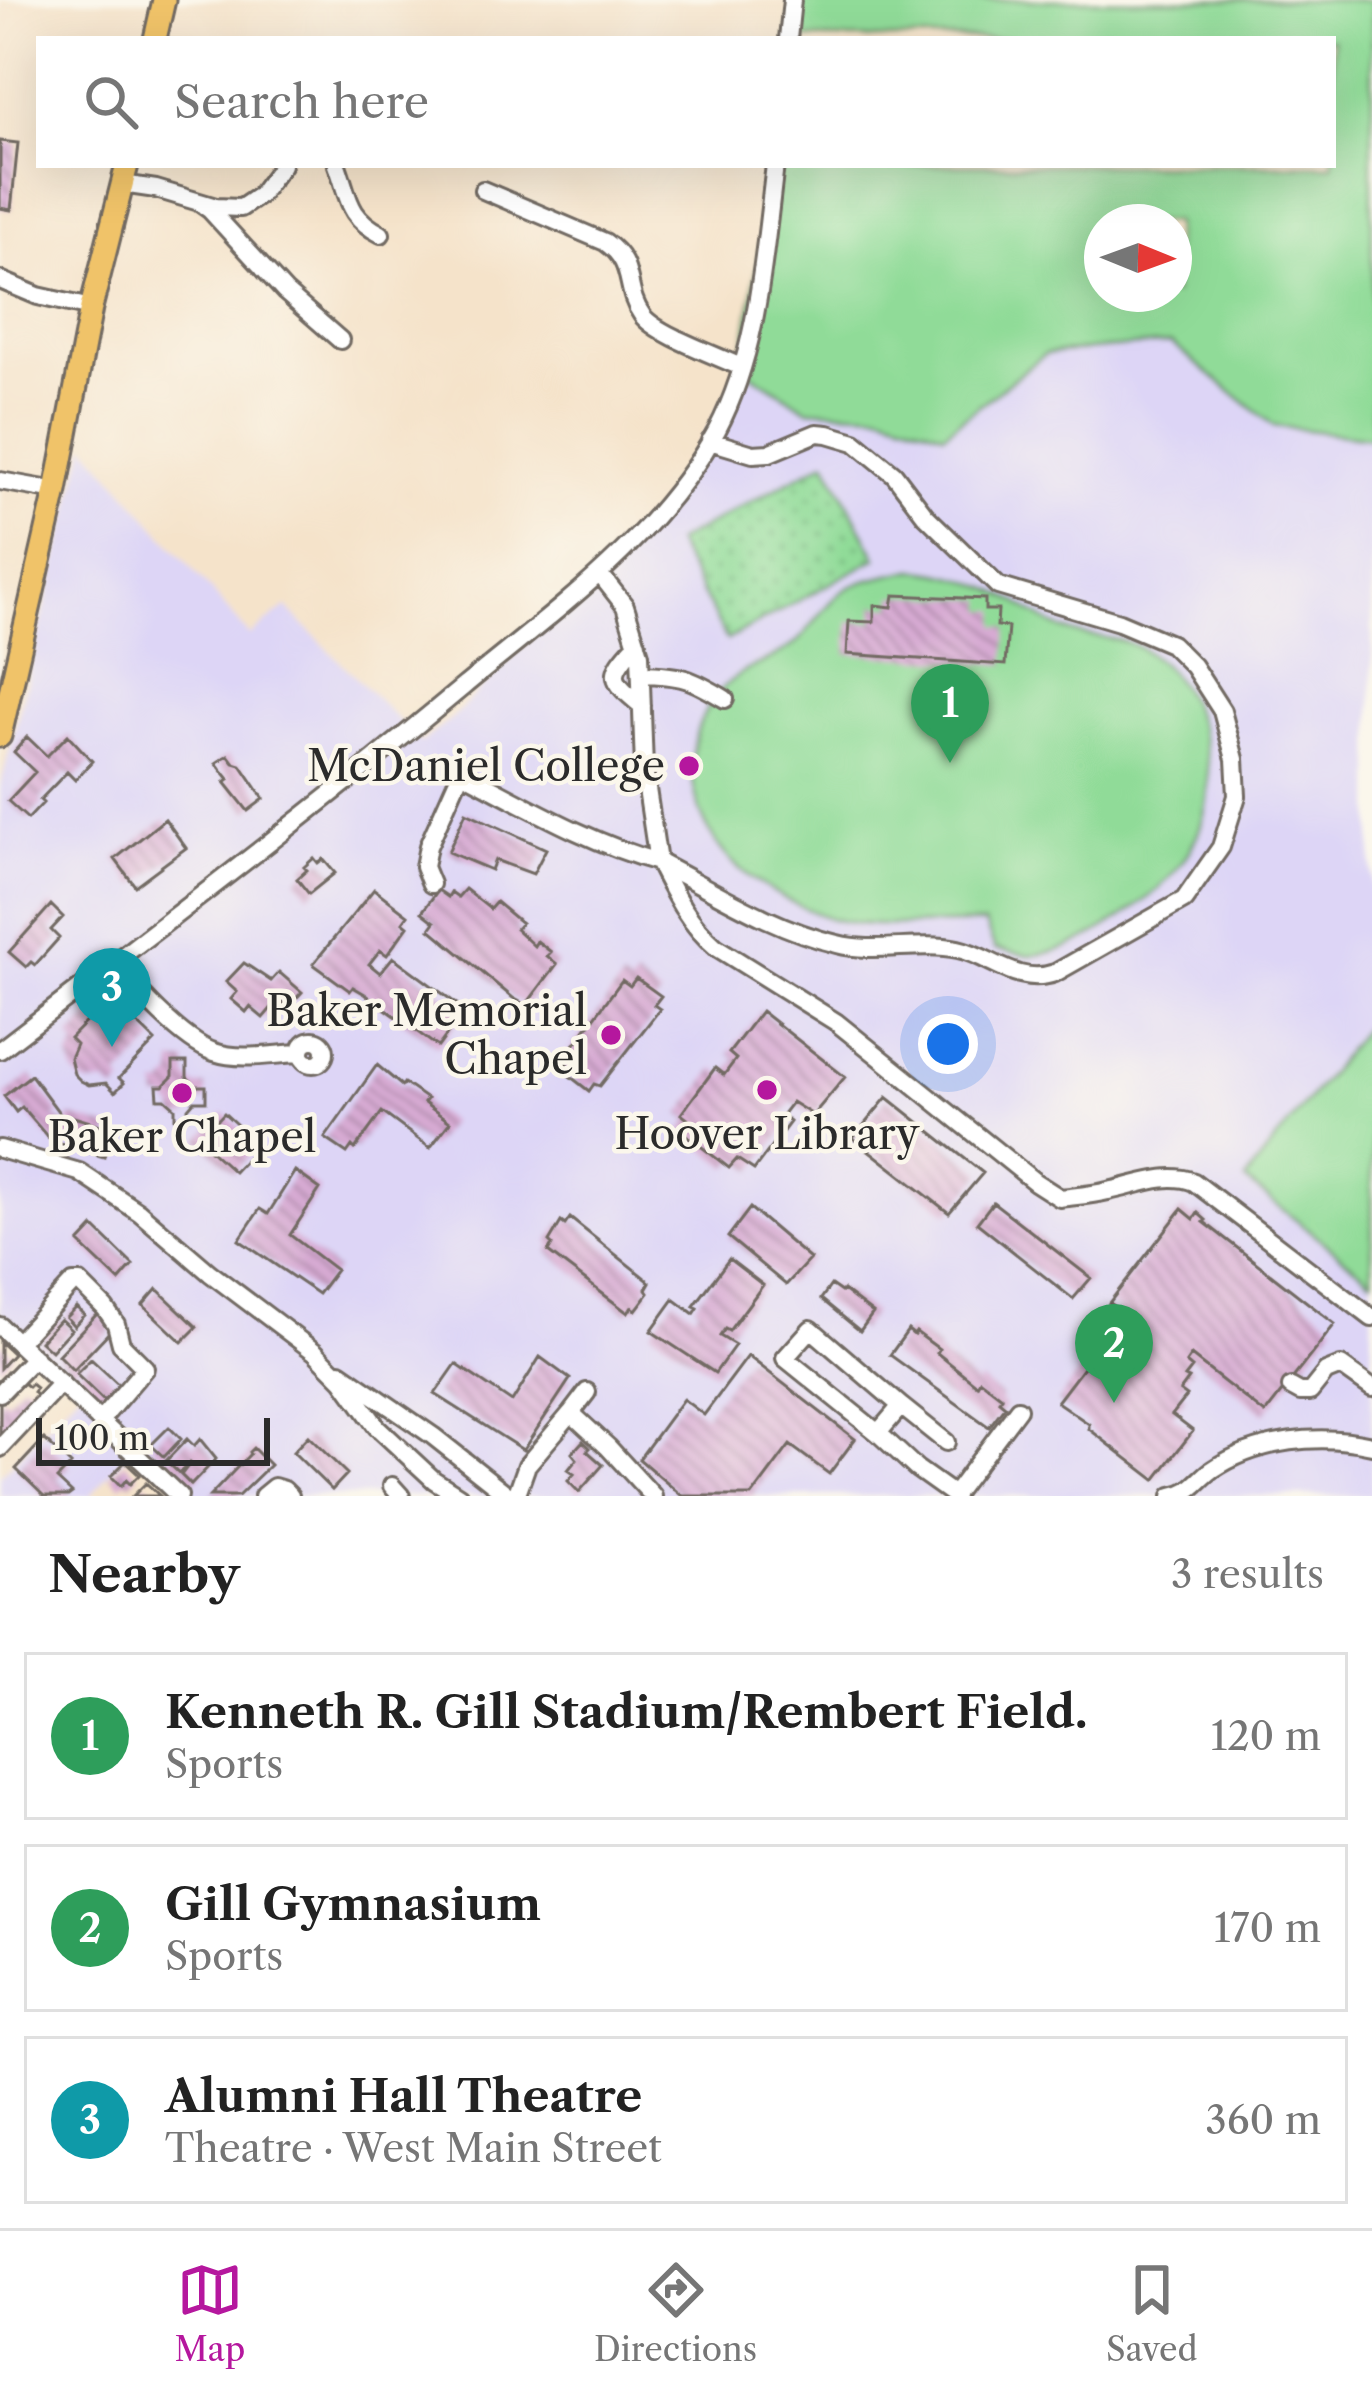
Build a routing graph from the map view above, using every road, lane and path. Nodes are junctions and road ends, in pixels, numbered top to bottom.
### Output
1 (164, 0) edge
2 (792, 0) edge
3 (156, 36) edge
4 (788, 36) edge
5 (280, 168) edge
6 (338, 168) edge
7 (775, 168) edge
8 (125, 175) edge
9 (483, 190) dead end
10 (200, 203) junction
11 (381, 234) dead end
12 (0, 280) edge
13 (91, 308) junction
14 (340, 340) dead end
15 (741, 367) junction
16 (710, 441) junction
17 (0, 481) edge
18 (56, 490) junction
19 (601, 574) junction
20 (638, 644) junction
21 (640, 674) junction
22 (725, 699) dead end
23 (641, 706) junction
24 (0, 736) edge
25 (658, 862) junction
26 (431, 884) dead end
27 (113, 963) junction
28 (0, 1050) edge
29 (301, 1053) dead end
30 (0, 1149) edge
31 (1372, 1318) edge
32 (0, 1326) edge
33 (18, 1342) junction
34 (34, 1358) junction
35 (329, 1366) junction
36 (61, 1383) junction
37 (1291, 1387) dead end
38 (1372, 1388) edge
39 (587, 1392) dead end
40 (0, 1393) edge
41 (901, 1406) junction
42 (1018, 1408) dead end
43 (571, 1413) junction
44 (100, 1421) junction
45 (878, 1433) junction
46 (946, 1442) dead end
47 (1372, 1445) edge
48 (0, 1448) edge
49 (178, 1496) edge
50 (263, 1496) edge
51 (290, 1496) edge
52 (459, 1496) edge
53 (512, 1496) edge
54 (653, 1496) edge
55 (954, 1496) edge
56 (1172, 1496) edge

1 - 3 main road
2 - 4 street
5 - 10 street
6 - 11 street
7 - 15 street
8 - 10 street
8 - 13 main road
9 - 15 street
10 - 14 street
12 - 13 street
13 - 18 main road
15 - 16 street
16 - 19 street
16 - 25 street
17 - 18 street
18 - 24 main road
19 - 20 street
19 - 27 street
20 - 21 street
20 - 23 street
21 - 22 street
21 - 23 street
23 - 25 street
25 - 26 street
25 - 31 street
27 - 28 street
27 - 29 street
30 - 35 street
32 - 33 street
33 - 34 street
33 - 44 street
34 - 36 street
34 - 40 street
35 - 52 street
35 - 53 street
36 - 44 street
36 - 48 street
37 - 38 street
39 - 43 street
41 - 45 street
41 - 45 street
41 - 46 street
42 - 55 street
43 - 53 street
43 - 54 street
44 - 49 street
45 - 55 street
47 - 56 street
50 - 51 street

